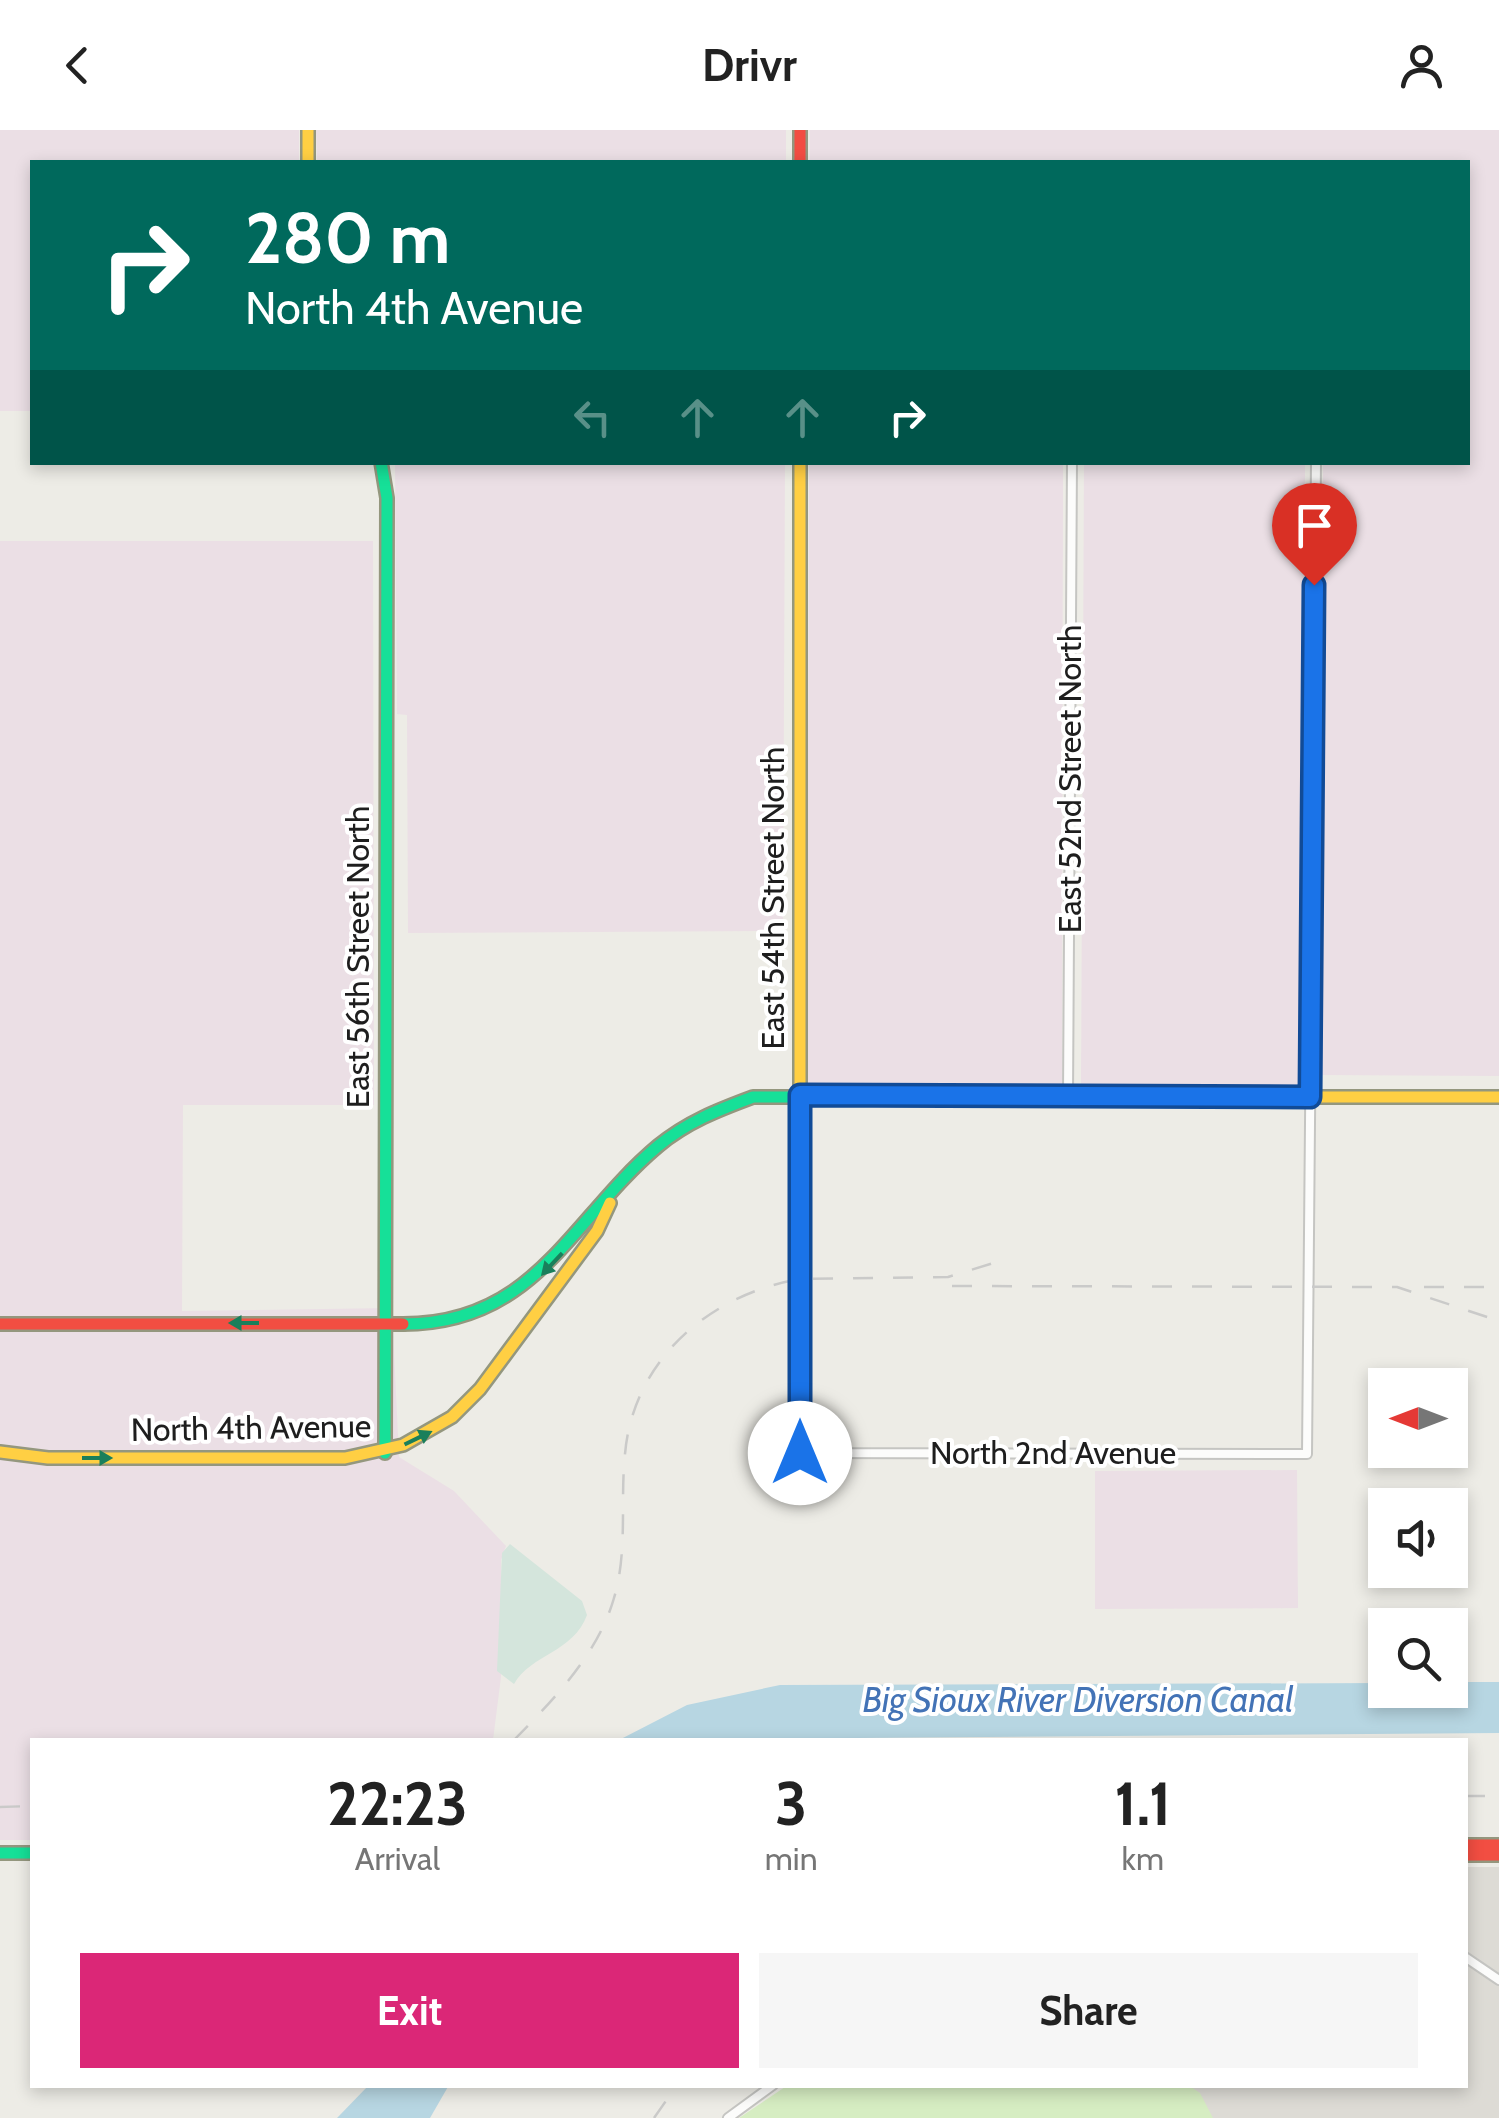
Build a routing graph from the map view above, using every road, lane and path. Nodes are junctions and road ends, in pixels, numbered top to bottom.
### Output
1 (308, 130) edge
2 (800, 130) edge
3 (308, 160) edge
4 (800, 160) edge
5 (382, 465) edge
6 (800, 465) edge
7 (1072, 465) edge
8 (1316, 465) edge
9 (800, 1095) junction
10 (1068, 1096) junction
11 (1310, 1097) junction
12 (1499, 1097) edge
13 (616, 1190) junction
14 (0, 1324) edge
15 (385, 1324) junction
16 (0, 1452) edge
17 (385, 1453) junction
18 (800, 1453) joint
19 (1468, 1845) edge
20 (1499, 1845) edge
21 (0, 1853) edge
22 (30, 1853) edge
23 (1468, 1855) edge
24 (1499, 1855) edge
25 (1468, 1959) edge
26 (1499, 1980) edge
27 (769, 2088) edge
28 (728, 2118) edge

1 - 3 street
2 - 4 street
5 - 15 street, East 56th Street North
6 - 9 street, East 54th Street North
7 - 10 street, East 52nd Street North
8 - 11 street
9 - 10 street, North 4th Avenue
9 - 13 street, North 4th Avenue
9 - 18 street, East 54th Street North
10 - 11 street, North 4th Avenue
11 - 12 street, North 4th Avenue
11 - 18 street, North 2nd Avenue
13 -> 15 street, North 4th Avenue
17 -> 13 street, North 4th Avenue
15 -> 14 street, North 4th Avenue
15 - 17 street, East 56th Street North
16 -> 17 street, North 4th Avenue
19 - 20 street
21 - 22 street
23 - 24 street
25 - 26 street
27 - 28 street

